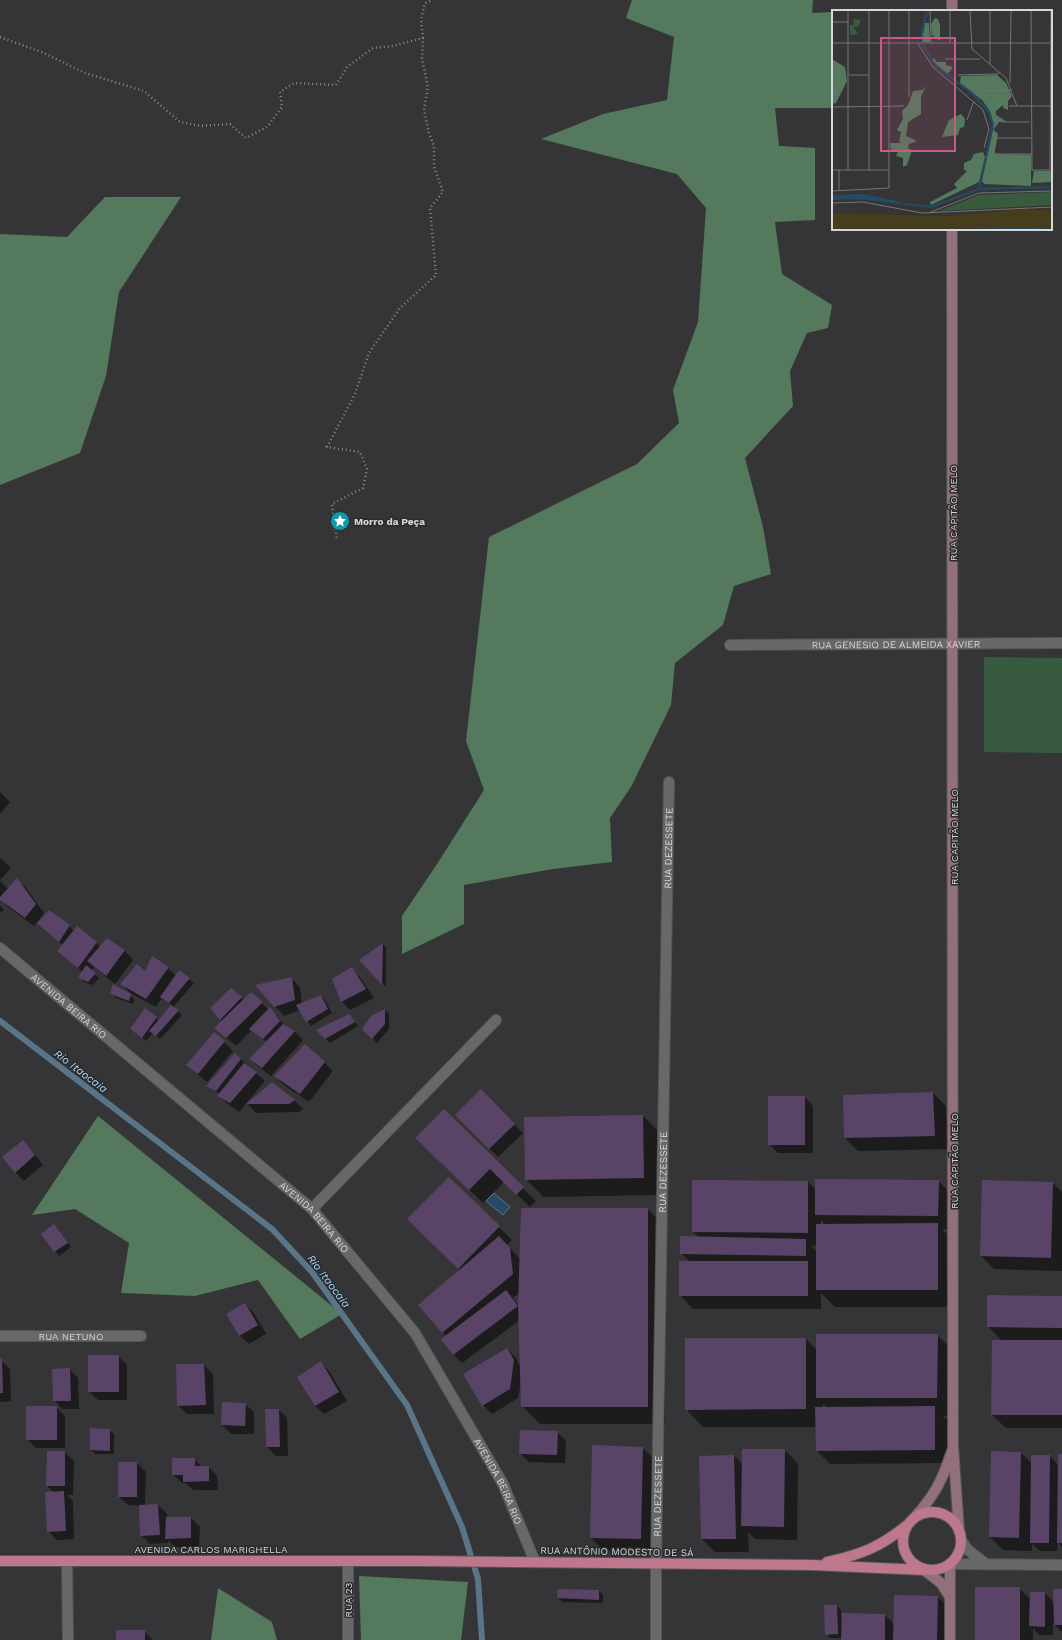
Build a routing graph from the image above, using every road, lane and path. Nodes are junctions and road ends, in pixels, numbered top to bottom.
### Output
1 (433, 0) edge
2 (0, 36) edge
3 (423, 38) junction
4 (952, 230) edge
5 (337, 540) dead end
6 (1062, 643) edge
7 (954, 644) junction
8 (730, 645) dead end
9 (668, 782) dead end
10 (0, 948) edge
11 (496, 1020) dead end
12 (312, 1209) junction
13 (0, 1336) edge
14 (141, 1336) dead end
15 (954, 1445) junction
16 (910, 1522) junction
17 (960, 1536) junction
18 (348, 1560) junction
19 (422, 1560) joint
20 (67, 1561) junction
21 (0, 1562) edge
22 (535, 1562) junction
23 (656, 1563) junction
24 (950, 1564) junction
25 (986, 1564) junction
26 (812, 1565) junction
27 (1062, 1565) edge
28 (924, 1570) junction
29 (950, 1597) junction
30 (68, 1640) edge
31 (348, 1640) edge
32 (656, 1640) edge
33 (950, 1640) edge

1 - 3 path
2 - 3 path
3 - 5 path
4 - 7 main road, RUA CAPITÃO MELO
6 - 7 street, RUA GENESIO DE ALMEIDA XAVIER
7 - 8 street, RUA GENESIO DE ALMEIDA XAVIER
7 - 15 main road, RUA CAPITÃO MELO
9 - 23 street, RUA DEZESSETE
10 - 12 street, AVENIDA BEIRA RIO
11 - 12 street
12 - 22 street, AVENIDA BEIRA RIO
13 - 14 street, RUA NETUNO
15 - 16 main road, RUA CAPITÃO MELO
15 - 17 main road, RUA CAPITÃO MELO
16 - 17 main road
16 - 26 main road, RUA ANTÔNIO MODESTO DE SÁ
16 - 28 main road
17 - 24 main road
17 - 25 street
18 - 19 main road, AVENIDA CARLOS MARIGHELLA
18 - 20 main road, AVENIDA CARLOS MARIGHELLA
18 - 31 street, RUA 23
19 - 22 main road, RUA ANTÔNIO MODESTO DE SÁ
20 - 21 main road, AVENIDA CARLOS MARIGHELLA
20 - 30 street
22 - 23 main road, RUA ANTÔNIO MODESTO DE SÁ
23 - 26 main road, RUA ANTÔNIO MODESTO DE SÁ
23 - 32 street, RUA DEZESSETE
24 - 25 street
24 - 28 main road
24 - 29 main road
25 - 27 street
26 - 28 main road, RUA ANTÔNIO MODESTO DE SÁ
28 - 29 main road
29 - 33 main road

